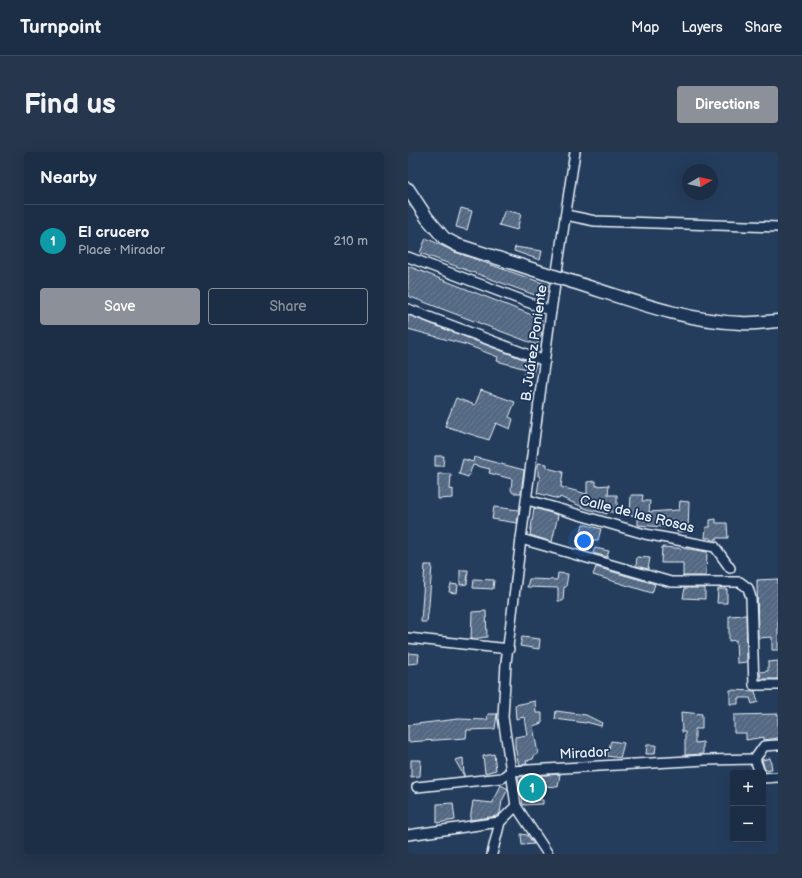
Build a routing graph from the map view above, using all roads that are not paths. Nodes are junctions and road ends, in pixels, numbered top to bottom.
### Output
1 (575, 152) edge
2 (408, 189) edge
3 (566, 215) junction
4 (778, 226) edge
5 (408, 257) edge
6 (408, 309) edge
7 (551, 310) junction
8 (778, 321) edge
9 (545, 361) junction
10 (528, 500) junction
11 (522, 539) junction
12 (730, 568) dead end
13 (408, 638) edge
14 (508, 649) junction
15 (778, 685) edge
16 (778, 745) edge
17 (755, 759) junction
18 (759, 770) edge
19 (511, 771) junction
20 (778, 777) edge
21 (766, 778) edge
22 (417, 787) dead end
23 (516, 806) junction
24 (500, 822) junction
25 (408, 835) edge
26 (492, 854) edge
27 (548, 854) edge

1 - 3 street, B. Juárez Poniente
2 - 8 main road, bridge
3 - 4 street
3 - 7 street, B. Juárez Poniente
5 - 7 street
6 - 9 street
7 - 9 street, B. Juárez Poniente
9 - 10 street, B. Juárez Poniente
10 - 11 street, B. Juárez Poniente
10 - 12 street, Calle de las Rosas
11 - 14 street, B. Juárez Poniente
11 - 15 street
13 - 14 street
14 - 19 street, B. Juárez Poniente
16 - 17 street
17 - 18 street
17 - 19 street, Mirador
19 - 22 street, Mirador
19 - 23 street, B. Juárez Poniente
20 - 21 street
23 - 24 street
23 - 27 street
24 - 25 street
24 - 26 street

